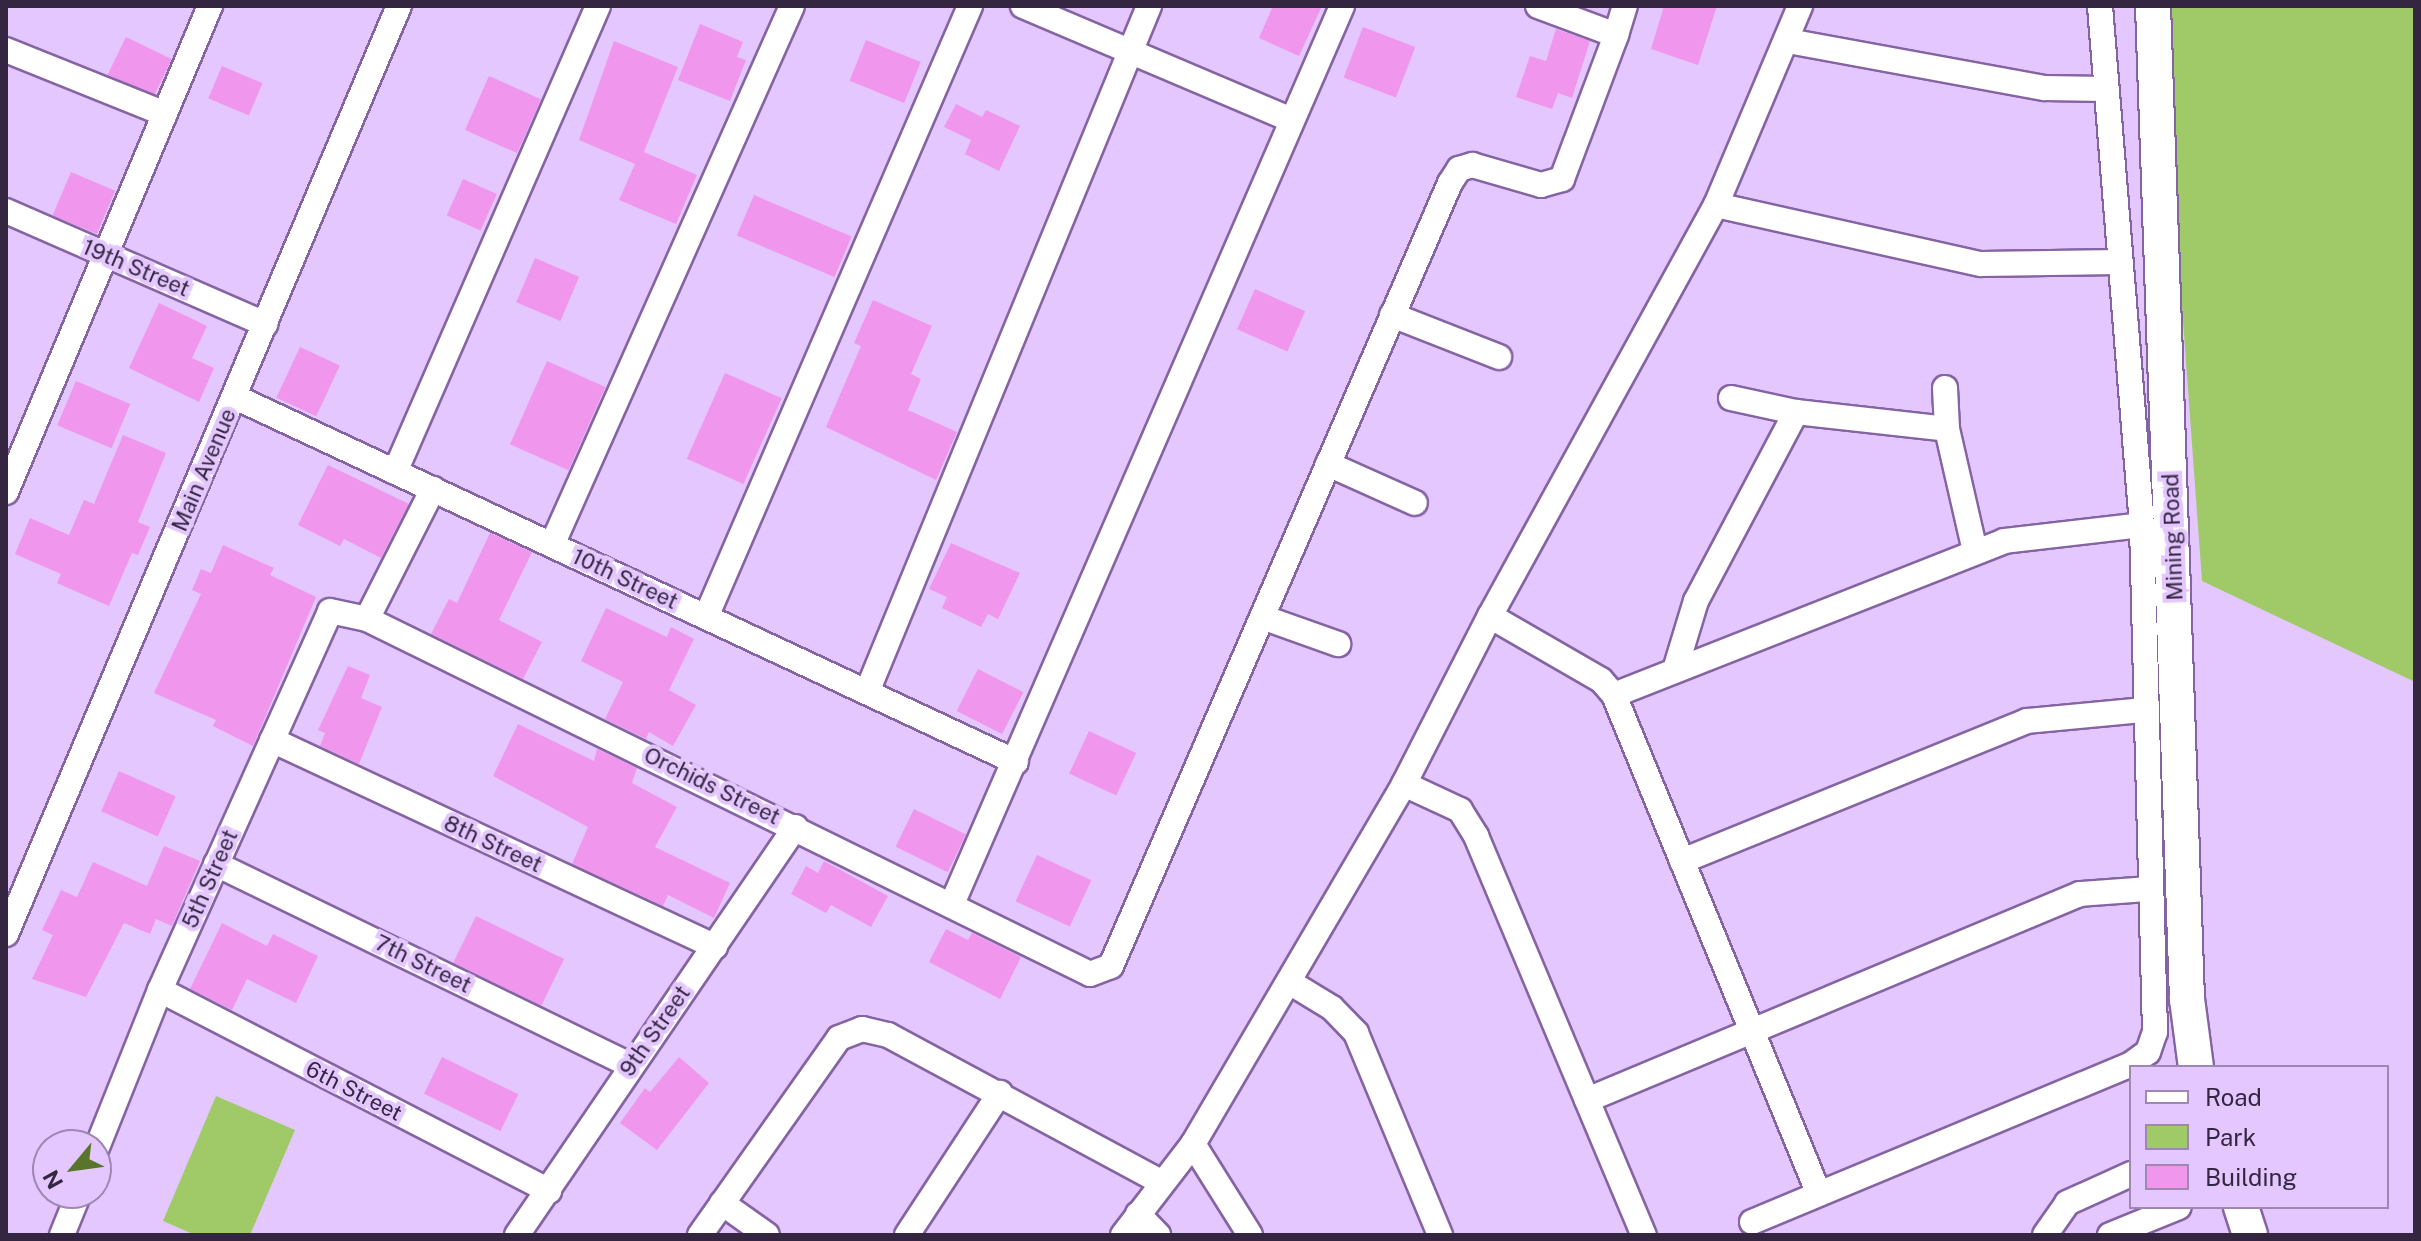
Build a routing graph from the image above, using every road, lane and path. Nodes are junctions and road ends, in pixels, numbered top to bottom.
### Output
1 (210, 6) edge
2 (399, 6) edge
3 (598, 6) edge
4 (792, 6) edge
5 (970, 6) edge
6 (1023, 6) edge
7 (1149, 6) edge
8 (1342, 6) edge
9 (1538, 6) edge
10 (1625, 6) edge
11 (1800, 6) edge
12 (2100, 6) edge
13 (2153, 6) edge
14 (1616, 35) junction
15 (1788, 41) junction
16 (1130, 49) junction
17 (6, 50) edge
18 (2105, 89) junction
19 (165, 114) junction
20 (1292, 120) junction
21 (1716, 205) junction
22 (6, 211) edge
23 (107, 255) junction
24 (2119, 262) junction
25 (1392, 315) junction
26 (265, 324) junction
27 (1499, 357) dead end
28 (1945, 388) dead end
29 (235, 397) junction
30 (1731, 398) dead end
31 (1796, 412) junction
32 (1947, 429) junction
33 (1328, 464) junction
34 (395, 472) junction
35 (433, 489) junction
36 (6, 492) edge
37 (1415, 503) dead end
38 (2142, 525) junction
39 (552, 545) junction
40 (1975, 551) junction
41 (330, 611) joint
42 (1490, 616) junction
43 (706, 617) junction
44 (1262, 617) junction
45 (367, 619) junction
46 (1338, 644) dead end
47 (1675, 670) junction
48 (867, 692) junction
49 (1614, 695) junction
50 (2143, 710) junction
51 (272, 740) junction
52 (1016, 762) junction
53 (1404, 784) junction
54 (795, 827) junction
55 (1682, 861) junction
56 (216, 864) junction
57 (2148, 889) junction
58 (952, 904) junction
59 (6, 934) edge
60 (715, 947) junction
61 (1291, 983) junction
62 (160, 990) junction
63 (1752, 1031) junction
64 (630, 1065) junction
65 (2129, 1065) edge
66 (2130, 1065) edge
67 (2196, 1065) edge
68 (1000, 1093) junction
69 (1587, 1100) junction
70 (104, 1129) edge
71 (1193, 1144) junction
72 (2129, 1175) edge
73 (1161, 1182) junction
74 (549, 1191) junction
75 (1819, 1194) junction
76 (722, 1203) junction
77 (73, 1209) edge
78 (2166, 1209) edge
79 (2242, 1209) edge
80 (1138, 1214) junction
81 (1752, 1222) dead end
82 (62, 1235) edge
83 (517, 1235) edge
84 (700, 1235) edge
85 (767, 1235) edge
86 (907, 1235) edge
87 (1123, 1235) edge
88 (1158, 1235) edge
89 (1250, 1235) edge
90 (1440, 1235) edge
91 (1644, 1235) edge
92 (2047, 1235) edge
93 (2110, 1235) edge
94 (2250, 1235) edge

1 - 19 street
2 - 26 street, Main Avenue
3 - 34 street
4 - 39 street
5 - 43 street
6 - 16 street
7 - 16 street
8 - 20 street
9 - 14 street
10 - 14 street
11 - 15 street
12 - 18 street
13 - 67 street, Mining Road
14 - 25 street
15 - 18 street
15 - 21 street
16 - 20 street
16 - 48 street
17 - 19 street
18 - 24 street
19 - 23 street
20 - 52 street
21 - 24 street
21 - 42 street
22 - 23 street, 19th Street
23 - 26 street, 19th Street
23 - 36 street
24 - 38 street
25 - 27 street
25 - 33 street
26 - 29 street, Main Avenue
28 - 32 street
29 - 34 street, 10th Street
29 - 59 street, Main Avenue
30 - 31 street
31 - 32 street
31 - 47 street
32 - 40 street
33 - 37 street
33 - 44 street
34 - 35 street, 10th Street
35 - 39 street, 10th Street
35 - 45 street
38 - 40 street
38 - 50 street
39 - 43 street, 10th Street
40 - 47 street
41 - 45 street, Orchids Street
41 - 51 street, 5th Street
42 - 49 street
42 - 53 street
43 - 48 street, 10th Street
44 - 46 street
44 - 58 street, Orchids Street
45 - 54 street, Orchids Street
47 - 49 street
48 - 52 street, 10th Street
49 - 55 street
50 - 55 street
50 - 57 street
51 - 56 street, 5th Street
51 - 60 street, 8th Street
52 - 58 street
53 - 61 street
53 - 69 street
54 - 58 street, Orchids Street
54 - 60 street, 9th Street
55 - 63 street
56 - 62 street, 5th Street
56 - 64 street, 7th Street
57 - 63 street
57 - 66 street
60 - 64 street, 9th Street
61 - 71 street
61 - 90 street
62 - 70 street, 5th Street
62 - 74 street, 6th Street
63 - 69 street
63 - 75 street
64 - 74 street, 9th Street
65 - 75 street
68 - 73 street
68 - 76 street
68 - 86 street
69 - 91 street
71 - 73 street
71 - 89 street
72 - 92 street
73 - 80 street
74 - 83 street, 9th Street
75 - 81 street
76 - 84 street
76 - 85 street
77 - 82 street
78 - 93 street
79 - 94 street
80 - 87 street
80 - 88 street

